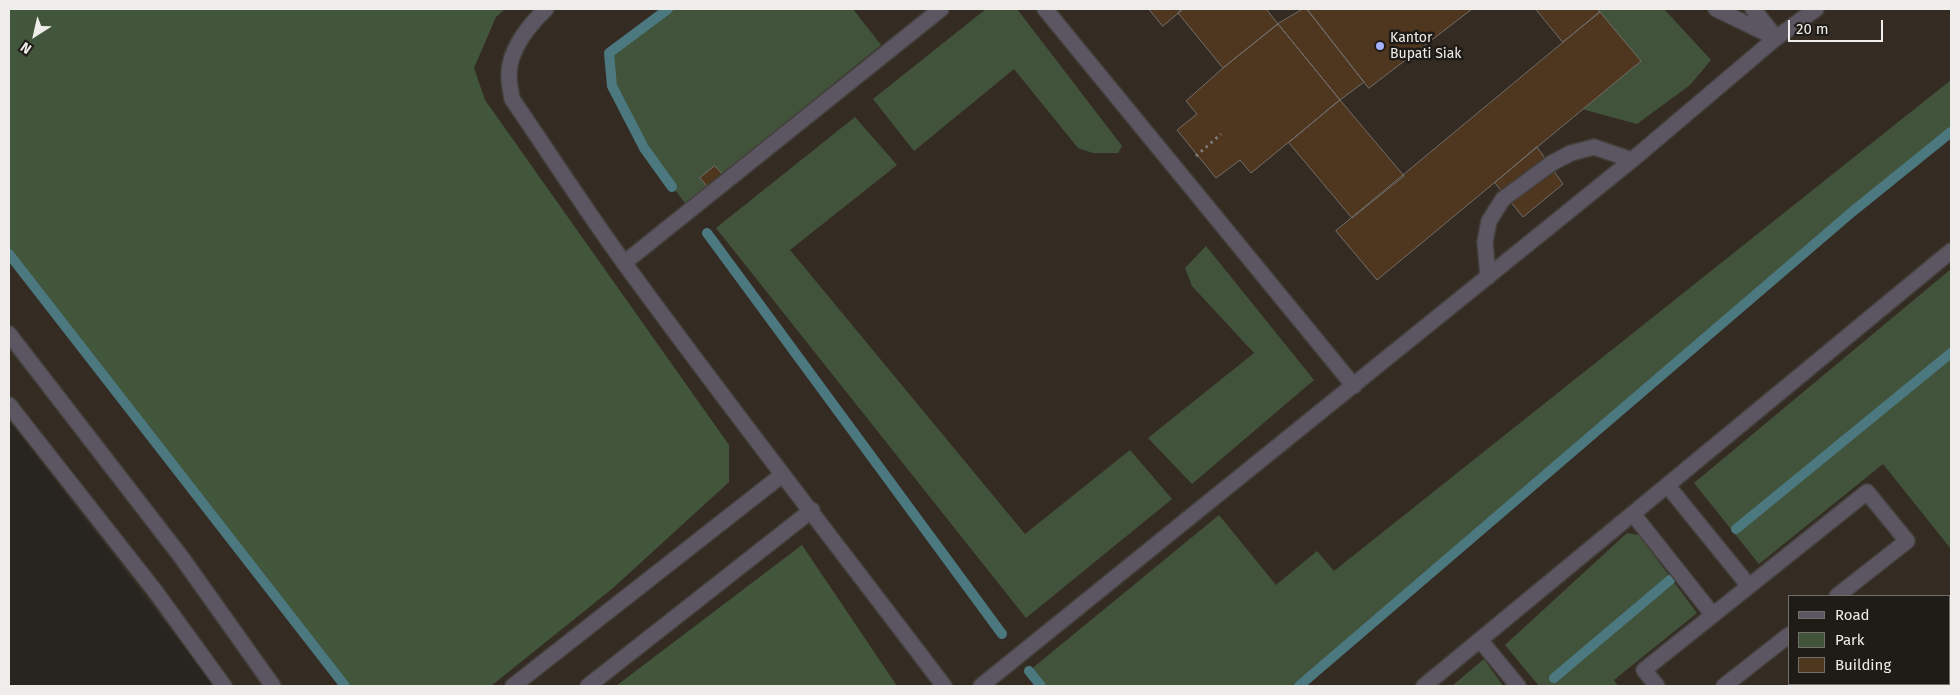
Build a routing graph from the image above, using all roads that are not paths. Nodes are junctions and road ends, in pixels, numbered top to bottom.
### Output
1 (546, 9) edge
2 (942, 9) edge
3 (1045, 9) edge
4 (1716, 9) edge
5 (1753, 9) edge
6 (1816, 9) edge
7 (1776, 38) junction
8 (1632, 160) junction
9 (1951, 251) edge
10 (624, 263) junction
11 (1488, 277) junction
12 (9, 334) edge
13 (1354, 386) junction
14 (9, 405) edge
15 (782, 475) junction
16 (1667, 485) junction
17 (812, 510) junction
18 (1633, 514) junction
19 (1749, 586) junction
20 (1838, 595) edge
21 (1713, 615) junction
22 (1788, 636) edge
23 (1480, 640) junction
24 (224, 686) edge
25 (273, 686) edge
26 (513, 686) edge
27 (588, 686) edge
28 (944, 686) edge
29 (981, 686) edge
30 (1424, 686) edge
31 (1518, 686) edge
32 (1657, 686) edge
33 (1724, 686) edge

1 - 10 street
2 - 10 street
3 - 13 street
4 - 7 street
5 - 7 street
6 - 7 street
7 - 8 street
8 - 11 street
8 - 11 street
9 - 16 street
10 - 15 street
11 - 13 street
12 - 25 street
13 - 29 street
14 - 24 street
15 - 17 street
15 - 26 street
16 - 18 street
16 - 19 street
17 - 27 street
17 - 28 street
18 - 21 street
18 - 23 street
19 - 20 street
19 - 21 street
21 - 32 street
22 - 33 street
23 - 30 street
23 - 31 street

